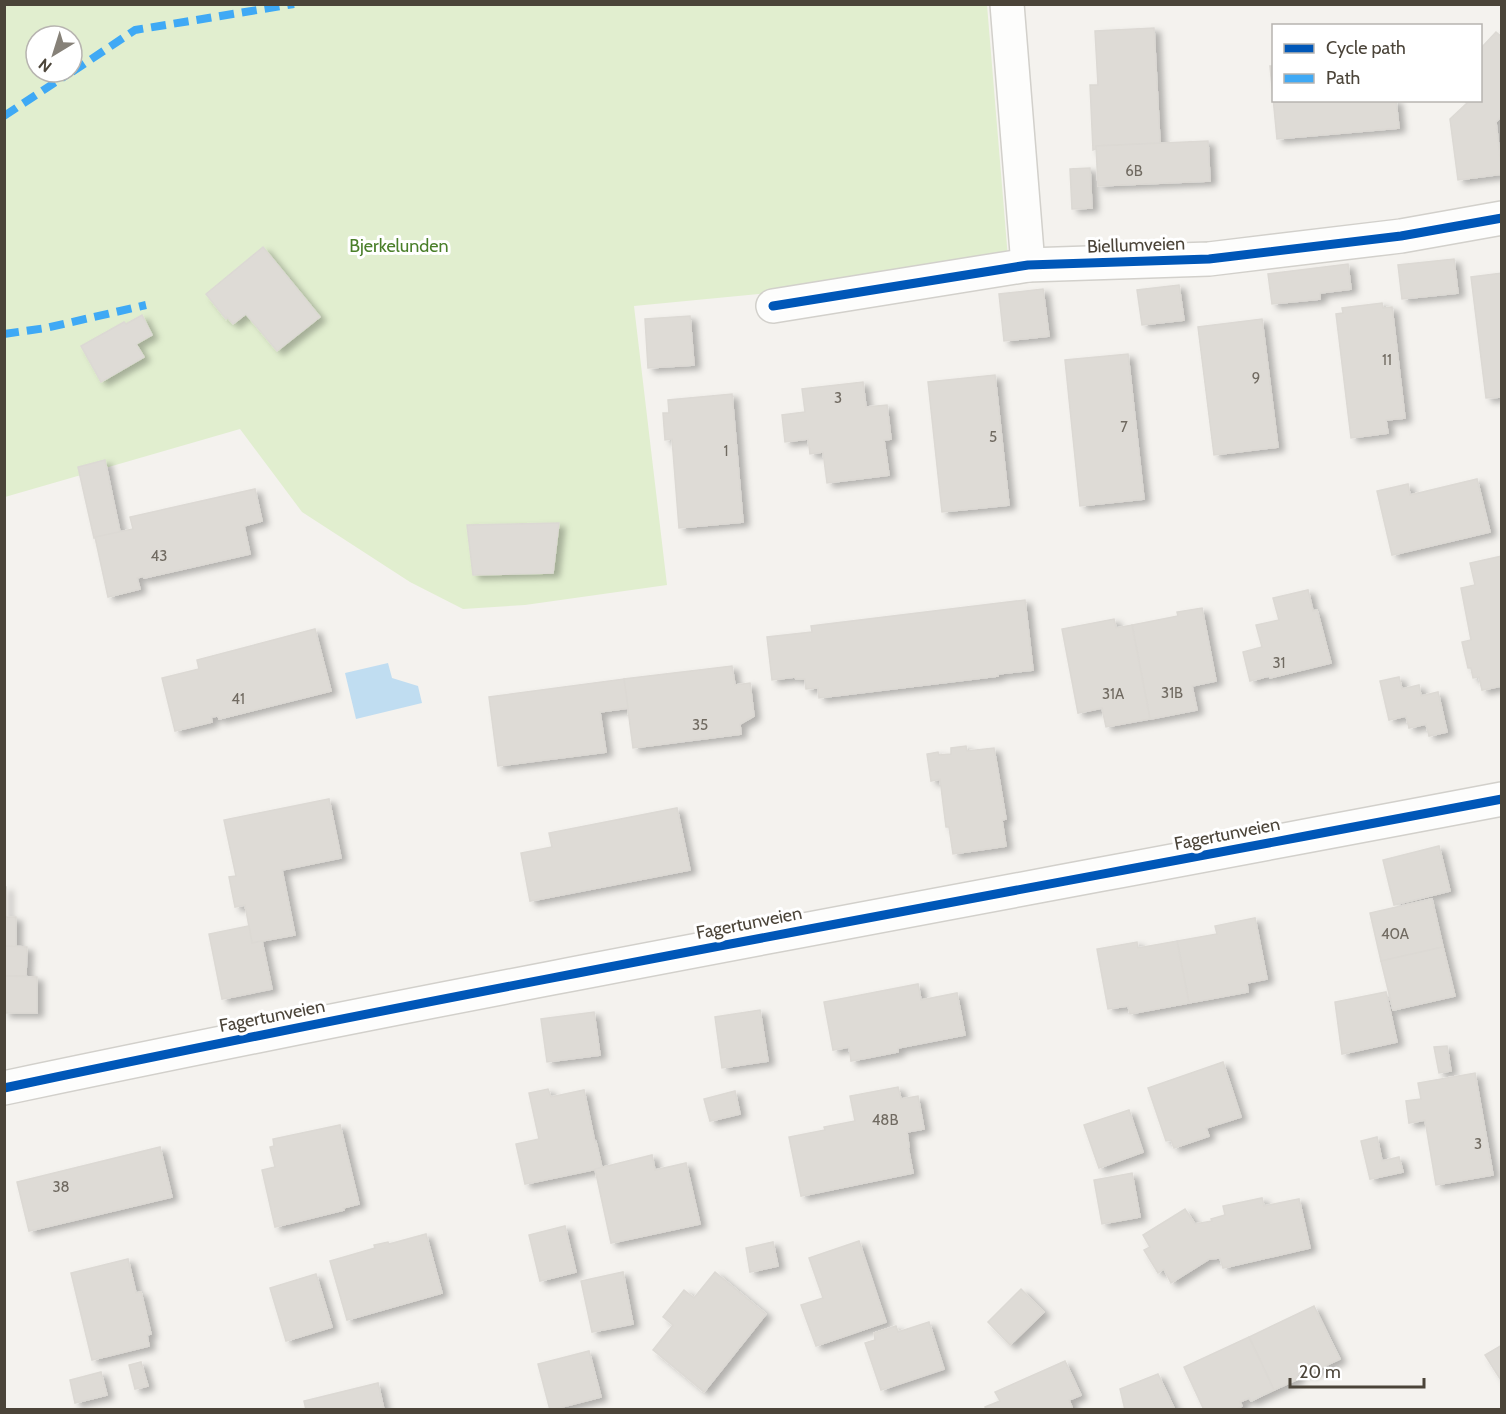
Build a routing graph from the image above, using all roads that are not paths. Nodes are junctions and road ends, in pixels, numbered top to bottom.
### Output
1 (1008, 4) edge
2 (1502, 218) edge
3 (1028, 265) junction
4 (773, 306) dead end
5 (1502, 799) edge
6 (4, 1088) edge

1 - 3 street
2 - 3 street, Biellumveien
3 - 4 street, Biellumveien
5 - 6 street, Fagertunveien

